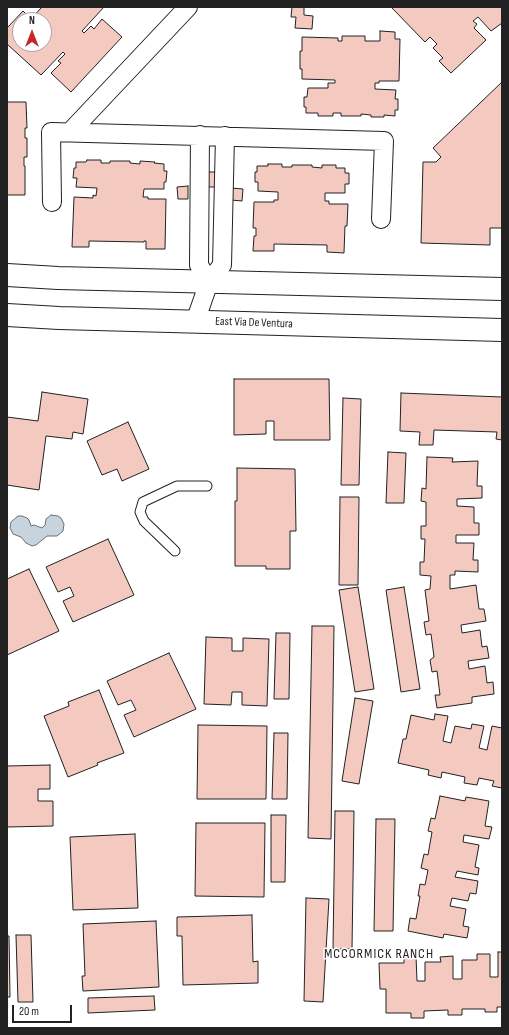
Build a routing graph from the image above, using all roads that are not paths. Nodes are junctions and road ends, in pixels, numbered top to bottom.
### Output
1 (188, 7) edge
2 (71, 131) junction
3 (200, 135) junction
4 (225, 136) junction
5 (52, 202) dead end
6 (381, 219) dead end
7 (7, 275) edge
8 (209, 282) junction
9 (502, 288) edge
10 (7, 315) edge
11 (195, 322) junction
12 (502, 330) edge
13 (207, 486) dead end
14 (175, 551) dead end

1 - 2 street
2 - 3 street
2 - 5 street
3 - 4 street
3 - 8 street
4 - 6 street
4 - 8 street
7 - 8 main road
8 - 9 main road
8 - 11 street
10 - 11 main road, East Via De Ventura
11 - 12 main road, East Via De Ventura
13 - 14 lane

